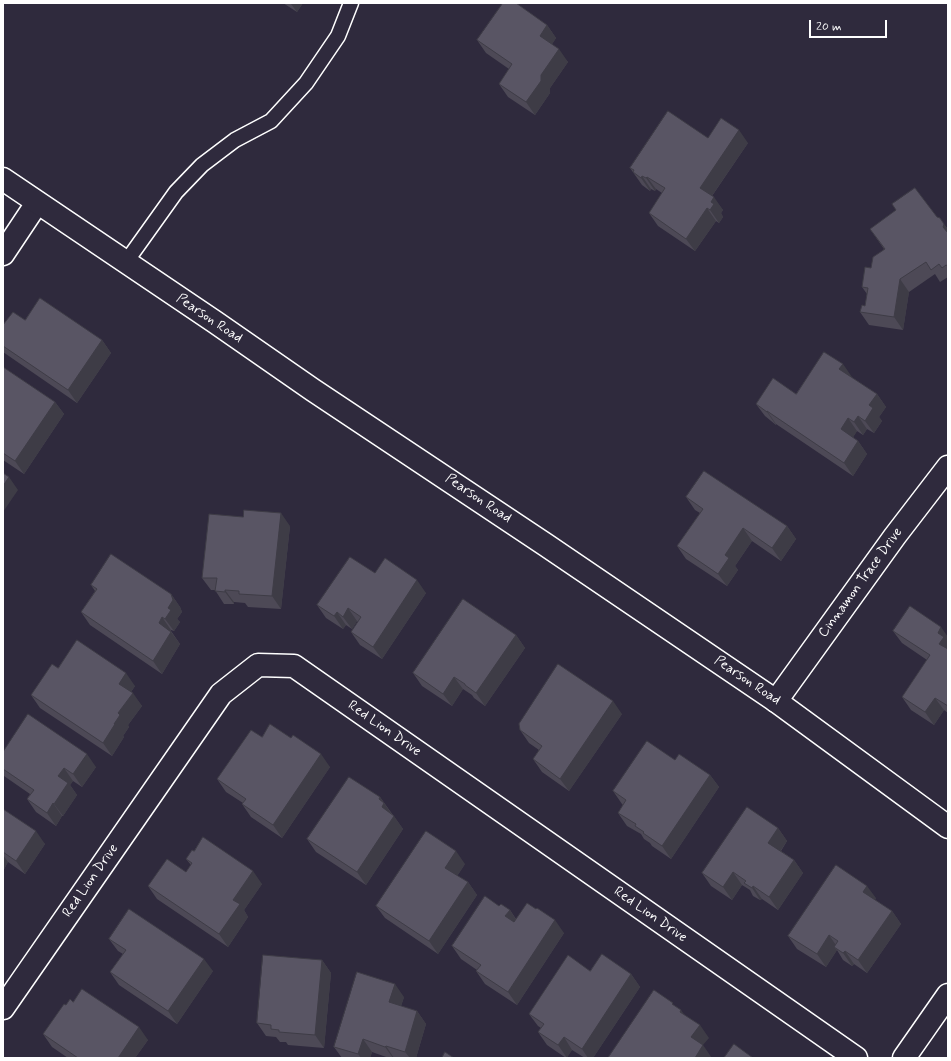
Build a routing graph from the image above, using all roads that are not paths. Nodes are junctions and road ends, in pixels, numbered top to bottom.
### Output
1 (351, 3) edge
2 (3, 180) edge
3 (38, 203) junction
4 (3, 254) edge
5 (126, 262) junction
6 (948, 467) edge
7 (776, 701) junction
8 (948, 827) edge
9 (948, 995) edge
10 (3, 1008) edge
11 (856, 1058) edge
12 (904, 1058) edge

1 - 5 lane
2 - 3 street, Pearson Road
3 - 4 street
3 - 5 street, Pearson Road
5 - 7 street, Pearson Road
6 - 7 street, Cinnamon Trace Drive
7 - 8 street, Pearson Road
9 - 12 street
10 - 11 street, Red Lion Drive

